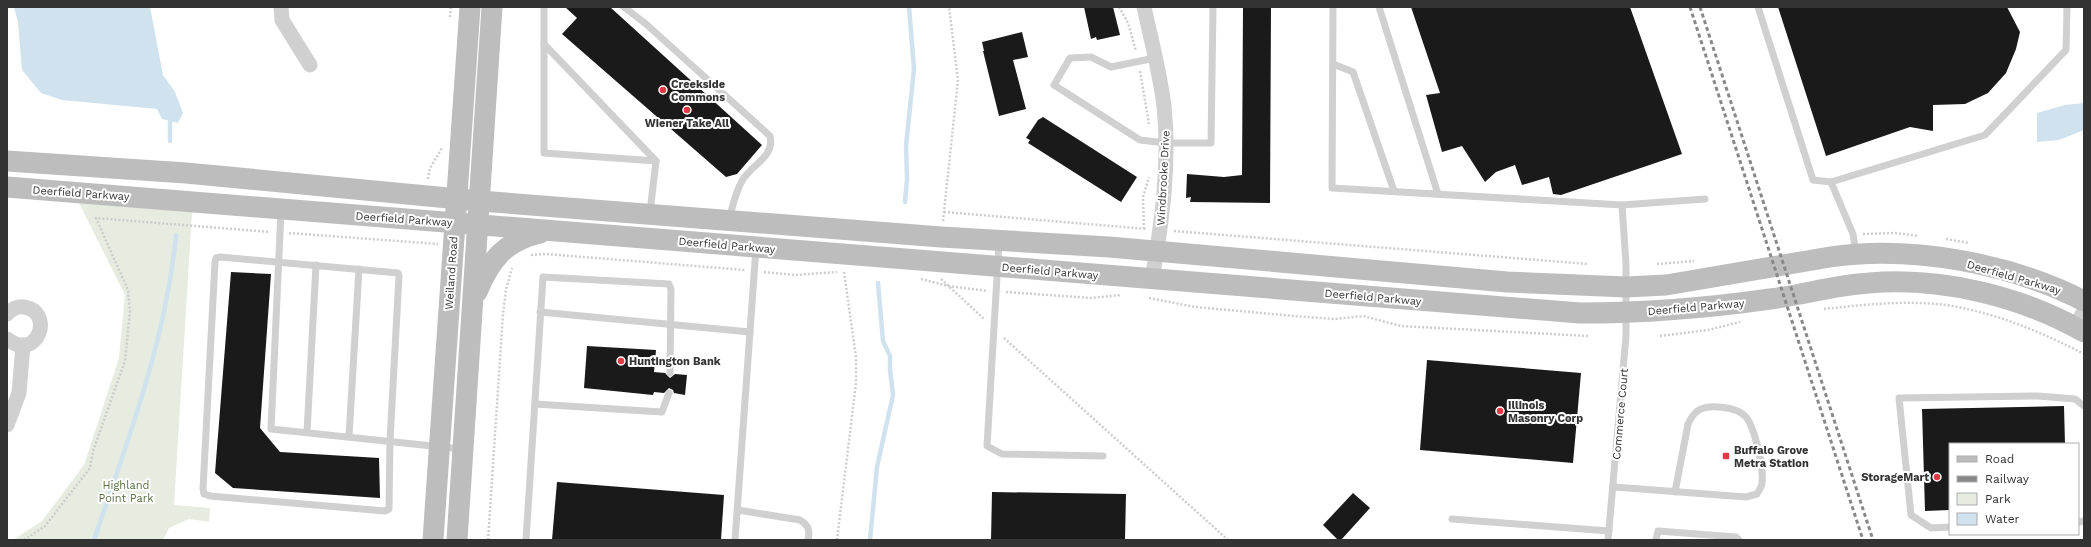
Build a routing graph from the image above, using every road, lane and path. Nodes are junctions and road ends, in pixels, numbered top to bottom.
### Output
1 (281, 7) edge
2 (470, 7) edge
3 (492, 7) edge
4 (544, 7) edge
5 (624, 7) edge
6 (949, 7) edge
7 (1119, 7) edge
8 (1144, 7) edge
9 (1213, 7) edge
10 (1333, 7) edge
11 (1379, 7) edge
12 (1758, 7) edge
13 (2067, 7) edge
14 (544, 44) junction
15 (1155, 58) junction
16 (1138, 61) junction
17 (1333, 64) junction
18 (310, 65) dead end
19 (1150, 141) junction
20 (1166, 143) junction
21 (7, 161) edge
22 (656, 161) junction
23 (1150, 175) dead end
24 (1831, 182) junction
25 (7, 187) edge
26 (1394, 192) junction
27 (1438, 194) junction
28 (457, 198) junction
29 (1705, 199) dead end
30 (480, 201) junction
31 (1622, 205) junction
32 (281, 208) junction
33 (944, 212) junction
34 (650, 213) junction
35 (729, 220) junction
36 (455, 223) junction
37 (478, 224) junction
38 (943, 226) dead end
39 (1144, 229) junction
40 (552, 230) junction
41 (1161, 230) junction
42 (279, 232) junction
43 (1000, 241) junction
44 (422, 243) dead end
45 (756, 248) junction
46 (1157, 252) junction
47 (1856, 253) junction
48 (528, 255) dead end
49 (278, 261) junction
50 (1588, 264) dead end
51 (316, 265) junction
52 (513, 266) dead end
53 (997, 266) junction
54 (359, 269) junction
55 (754, 271) junction
56 (844, 272) junction
57 (852, 272) dead end
58 (940, 277) dead end
59 (918, 278) dead end
60 (948, 286) junction
61 (1626, 287) junction
62 (1149, 288) junction
63 (996, 292) junction
64 (1127, 295) dead end
65 (474, 300) junction
66 (2084, 301) edge
67 (1816, 310) dead end
68 (540, 312) junction
69 (1626, 312) junction
70 (7, 314) edge
71 (1745, 322) dead end
72 (2081, 324) edge
73 (670, 325) junction
74 (994, 328) junction
75 (750, 332) junction
76 (1588, 336) dead end
77 (1660, 336) dead end
78 (7, 339) edge
79 (23, 345) junction
80 (2084, 354) edge
81 (670, 374) dead end
82 (669, 393) dead end
83 (535, 404) junction
84 (2084, 406) edge
85 (7, 425) edge
86 (307, 432) junction
87 (349, 436) junction
88 (390, 440) junction
89 (439, 447) junction
90 (464, 449) junction
91 (1103, 456) dead end
92 (1614, 487) junction
93 (1675, 492) junction
94 (738, 510) junction
95 (1452, 520) dead end
96 (1949, 528) edge
97 (1609, 531) junction
98 (24, 540) edge
99 (433, 540) edge
100 (457, 540) edge
101 (488, 540) edge
102 (526, 540) edge
103 (735, 540) edge
104 (808, 540) edge
105 (837, 540) edge
106 (1228, 540) edge
107 (1608, 540) edge
108 (1656, 540) edge
109 (1739, 540) edge

1 - 18 street
2 - 28 main road, Weiland Road
3 - 30 main road
4 - 14 lane
5 - 35 lane
6 - 33 path
7 - 16 path
8 - 15 street, Windbrooke Drive
9 - 20 lane
10 - 17 lane
11 - 27 lane
12 - 24 lane
13 - 24 lane
14 - 22 lane
14 - 22 lane
15 - 16 lane
15 - 20 street, Windbrooke Drive
16 - 19 path
16 - 19 lane
17 - 26 lane
17 - 26 lane
19 - 20 lane
20 - 41 street, Windbrooke Drive
21 - 28 main road, Deerfield Parkway
22 - 34 lane
23 - 39 path
24 - 47 lane
25 - 32 main road, Deerfield Parkway
26 - 27 lane
27 - 31 lane
28 - 30 main road, Deerfield Parkway
28 - 36 main road, Weiland Road
29 - 31 lane
30 - 34 main road, Deerfield Parkway
30 - 37 main road
31 - 61 lane, Commerce Court
32 - 36 main road, Deerfield Parkway
32 - 42 lane
33 - 38 path
33 - 39 path
34 - 35 main road, Deerfield Parkway
35 - 43 main road, Deerfield Parkway
36 - 37 main road, Deerfield Parkway
36 - 89 main road, Weiland Road
37 - 40 main road, Deerfield Parkway
37 - 65 main road
39 - 41 path
40 - 45 main road, Deerfield Parkway
40 - 65 main road
41 - 46 street, Windbrooke Drive
41 - 50 path
42 - 44 path
42 - 49 lane
42 - 98 path
43 - 46 main road, Deerfield Parkway
43 - 53 lane
45 - 53 main road, Deerfield Parkway
45 - 55 lane
46 - 61 main road, Deerfield Parkway
46 - 62 street, Windbrooke Drive
47 - 61 main road, Deerfield Parkway
47 - 66 main road, Deerfield Parkway
48 - 55 path
49 - 51 lane
49 - 86 lane
49 - 88 lane
51 - 54 lane
51 - 86 lane
52 - 101 path
53 - 62 main road, Deerfield Parkway
53 - 63 lane
54 - 87 lane
54 - 88 lane
55 - 56 path
55 - 75 lane
56 - 57 path
56 - 105 path
58 - 60 path
59 - 60 path
60 - 63 path
60 - 74 path
61 - 69 lane, Commerce Court
62 - 69 main road, Deerfield Parkway
62 - 76 path
63 - 64 path
63 - 74 lane
65 - 90 main road
67 - 80 path
68 - 73 lane
68 - 73 lane
68 - 83 lane
69 - 72 main road, Deerfield Parkway
69 - 92 lane, Commerce Court
70 - 79 street
71 - 77 path
73 - 75 lane
73 - 81 lane
74 - 91 lane
74 - 106 path
75 - 94 lane
78 - 79 street
79 - 85 street
82 - 83 lane
83 - 102 lane
84 - 96 lane
86 - 87 lane
87 - 88 lane
88 - 89 lane
89 - 90 lane
89 - 99 main road, Weiland Road
90 - 100 main road
92 - 93 lane
92 - 97 lane, Commerce Court
93 - 93 lane
94 - 103 lane
94 - 104 lane
95 - 97 lane
97 - 107 lane, Commerce Court
108 - 109 lane

